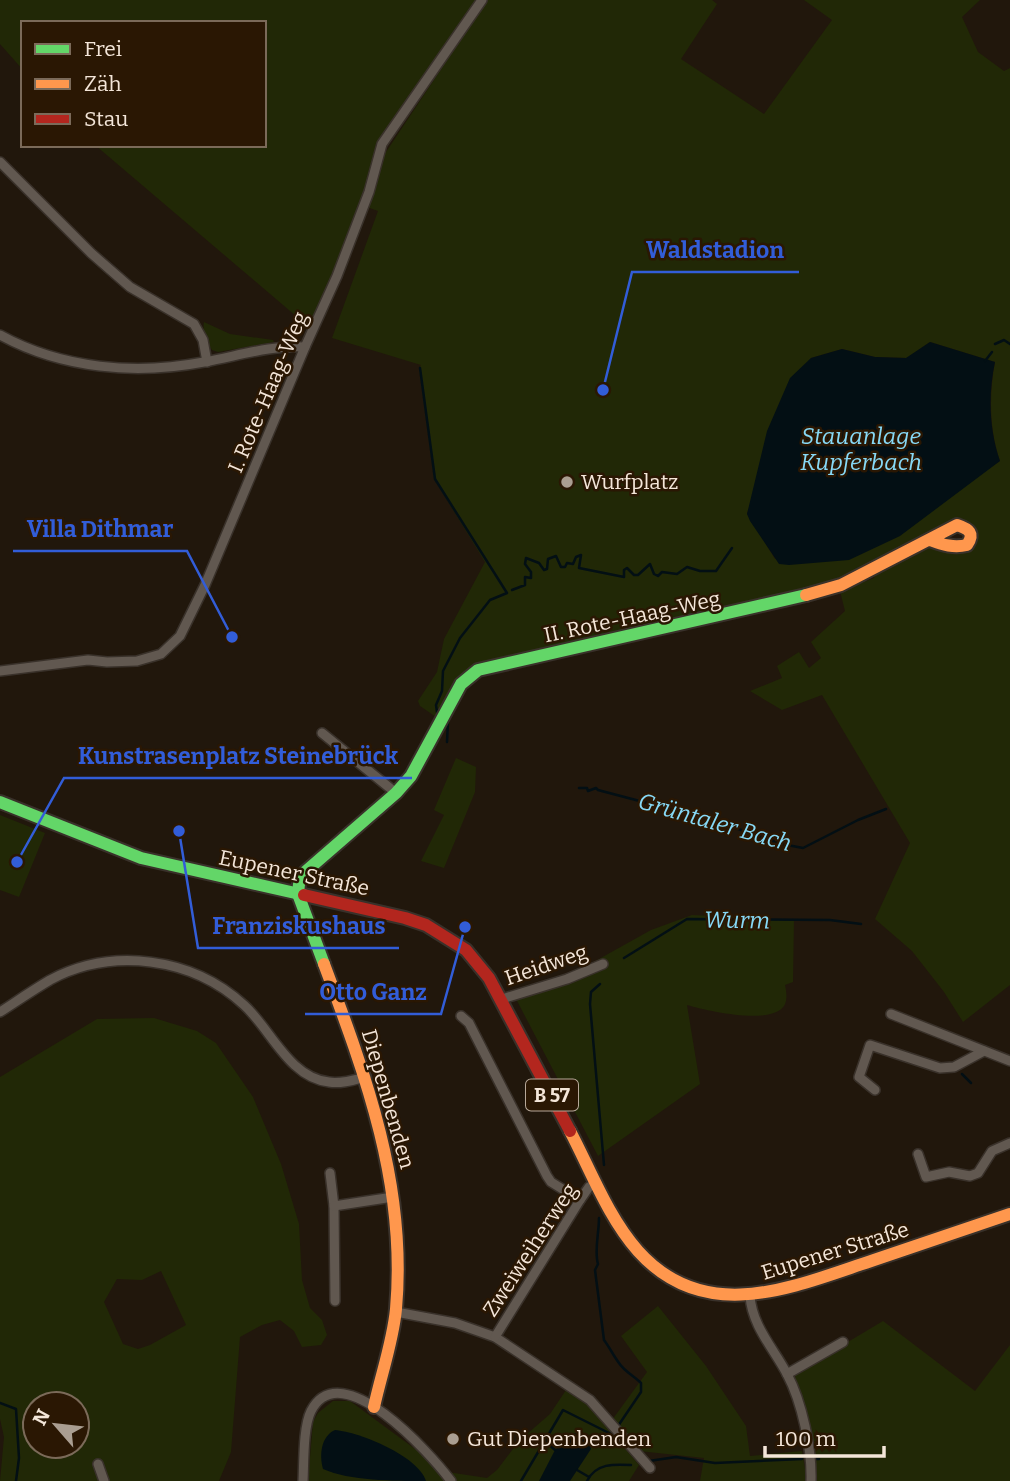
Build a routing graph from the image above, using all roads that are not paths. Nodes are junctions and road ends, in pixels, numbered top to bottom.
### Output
1 (482, 0) edge
2 (0, 162) edge
3 (0, 335) edge
4 (305, 347) junction
5 (206, 362) junction
6 (930, 540) dead end
7 (0, 671) edge
8 (322, 733) dead end
9 (396, 793) junction
10 (0, 802) edge
11 (299, 894) junction
12 (603, 964) dead end
13 (502, 999) junction
14 (0, 1012) edge
15 (891, 1014) dead end
16 (461, 1016) dead end
17 (984, 1051) junction
18 (1010, 1061) edge
19 (366, 1077) junction
20 (875, 1090) dead end
21 (1010, 1143) edge
22 (918, 1154) dead end
23 (330, 1173) dead end
24 (597, 1183) junction
25 (393, 1197) junction
26 (580, 1200) junction
27 (334, 1206) junction
28 (1010, 1214) edge
29 (750, 1296) junction
30 (335, 1301) dead end
31 (396, 1312) junction
32 (495, 1338) junction
33 (843, 1342) dead end
34 (787, 1374) junction
35 (374, 1406) junction
36 (98, 1464) dead end
37 (649, 1468) dead end
38 (104, 1481) edge
39 (303, 1481) edge
40 (450, 1481) edge
41 (811, 1481) edge

1 - 4 street, I. Rote-Haag-Weg
2 - 5 street
3 - 5 street
4 - 5 street
4 - 7 street, I. Rote-Haag-Weg
6 - 9 street, II. Rote-Haag-Weg
8 - 9 street
9 - 11 street, II. Rote-Haag-Weg
10 - 11 street, Eupener Straße / B 57
11 - 13 street, Eupener Straße / B 57
11 - 19 street, Diepenbenden
12 - 13 street, Heidweg
13 - 24 street, Eupener Straße / B 57
14 - 19 street
15 - 17 street
16 - 26 street
17 - 18 street
17 - 20 street
19 - 25 street, Diepenbenden
21 - 22 street
23 - 27 street
24 - 26 street, Zweiweiherweg
24 - 29 street, Eupener Straße / B 57
25 - 27 street, Diepenbenden
25 - 31 street, Diepenbenden
26 - 32 street, Zweiweiherweg
27 - 30 street
28 - 29 street, Eupener Straße / B 57
29 - 34 street
31 - 32 street
31 - 35 street, Diepenbenden
32 - 37 street
33 - 34 street
34 - 41 street
35 - 39 street
35 - 40 street
36 - 38 street

